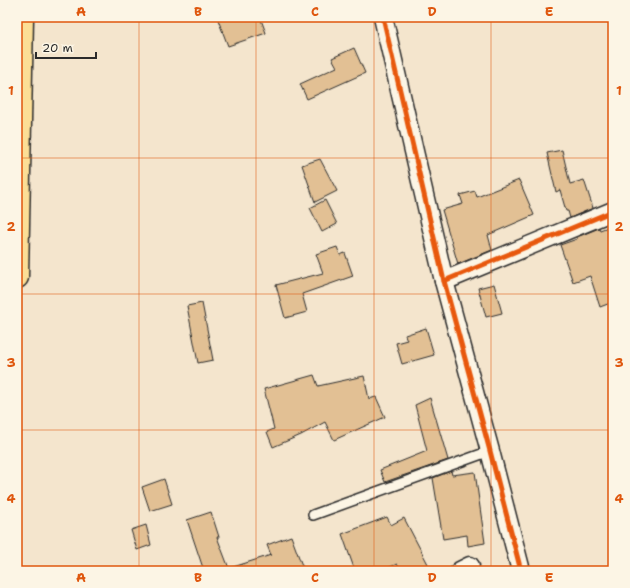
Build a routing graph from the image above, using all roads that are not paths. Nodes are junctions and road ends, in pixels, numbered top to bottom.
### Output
1 (22, 17) edge
2 (382, 17) edge
3 (613, 211) edge
4 (17, 277) edge
5 (444, 281) junction
6 (490, 450) junction
7 (313, 515) dead end
8 (521, 571) edge

1 - 4 highway
2 - 5 street
3 - 5 street
5 - 6 street
6 - 7 lane
6 - 8 street

